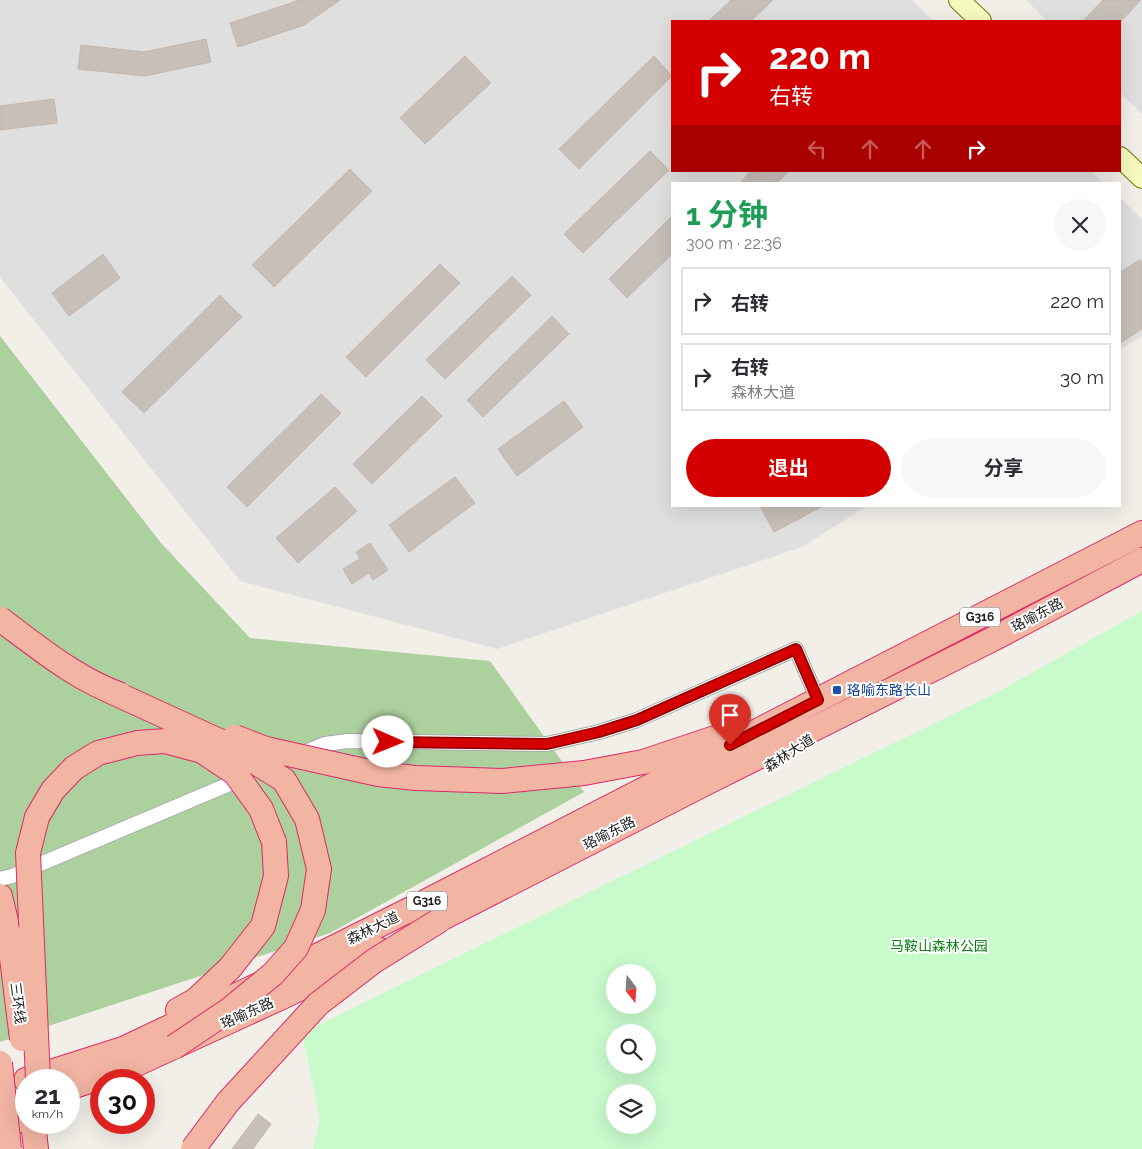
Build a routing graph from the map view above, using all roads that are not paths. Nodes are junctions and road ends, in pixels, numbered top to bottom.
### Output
1 (959, 0) edge
2 (980, 20) edge
3 (1121, 158) edge
4 (1142, 178) edge
5 (1142, 534) edge
6 (1142, 560) edge
7 (0, 619) edge
8 (108, 690) junction
9 (818, 700) junction
10 (849, 712) junction
11 (0, 879) edge
12 (0, 896) edge
13 (440, 920) junction
14 (174, 1047) junction
15 (92, 1059) junction
16 (0, 1063) edge
17 (26, 1069) edge
18 (38, 1069) edge
19 (61, 1069) edge
20 (155, 1071) edge
21 (15, 1084) edge
22 (80, 1084) edge
23 (0, 1088) edge
24 (15, 1107) edge
25 (0, 1112) edge
26 (15, 1122) edge
27 (0, 1128) edge
28 (34, 1134) edge
29 (40, 1134) edge
30 (4, 1149) edge
31 (9, 1149) edge
32 (36, 1149) edge
33 (41, 1149) edge
34 (193, 1149) edge

1 - 2 main road
3 - 4 main road
5 - 9 highway, 珞喻东路 / G316
6 - 10 highway, 珞喻东路 / G316
7 - 8 highway, bridge
8 - 9 highway, bridge
8 - 14 highway, bridge
9 - 11 street
9 - 15 highway, 森林大道 / G316
10 - 13 highway, 珞喻东路 / G316
10 - 20 highway, 森林大道 / G316
12 - 17 highway, 三环线, bridge
13 - 14 highway, 珞喻东路 / G316, bridge
13 - 34 highway, bridge
14 - 22 highway, 珞喻东路 / G316
15 - 18 highway, bridge
15 - 19 highway, 森林大道 / G316
16 - 31 highway, bridge
21 - 23 highway, 森林大道 / G316
24 - 25 highway
26 - 27 highway
27 - 30 highway
28 - 32 highway
29 - 33 highway

